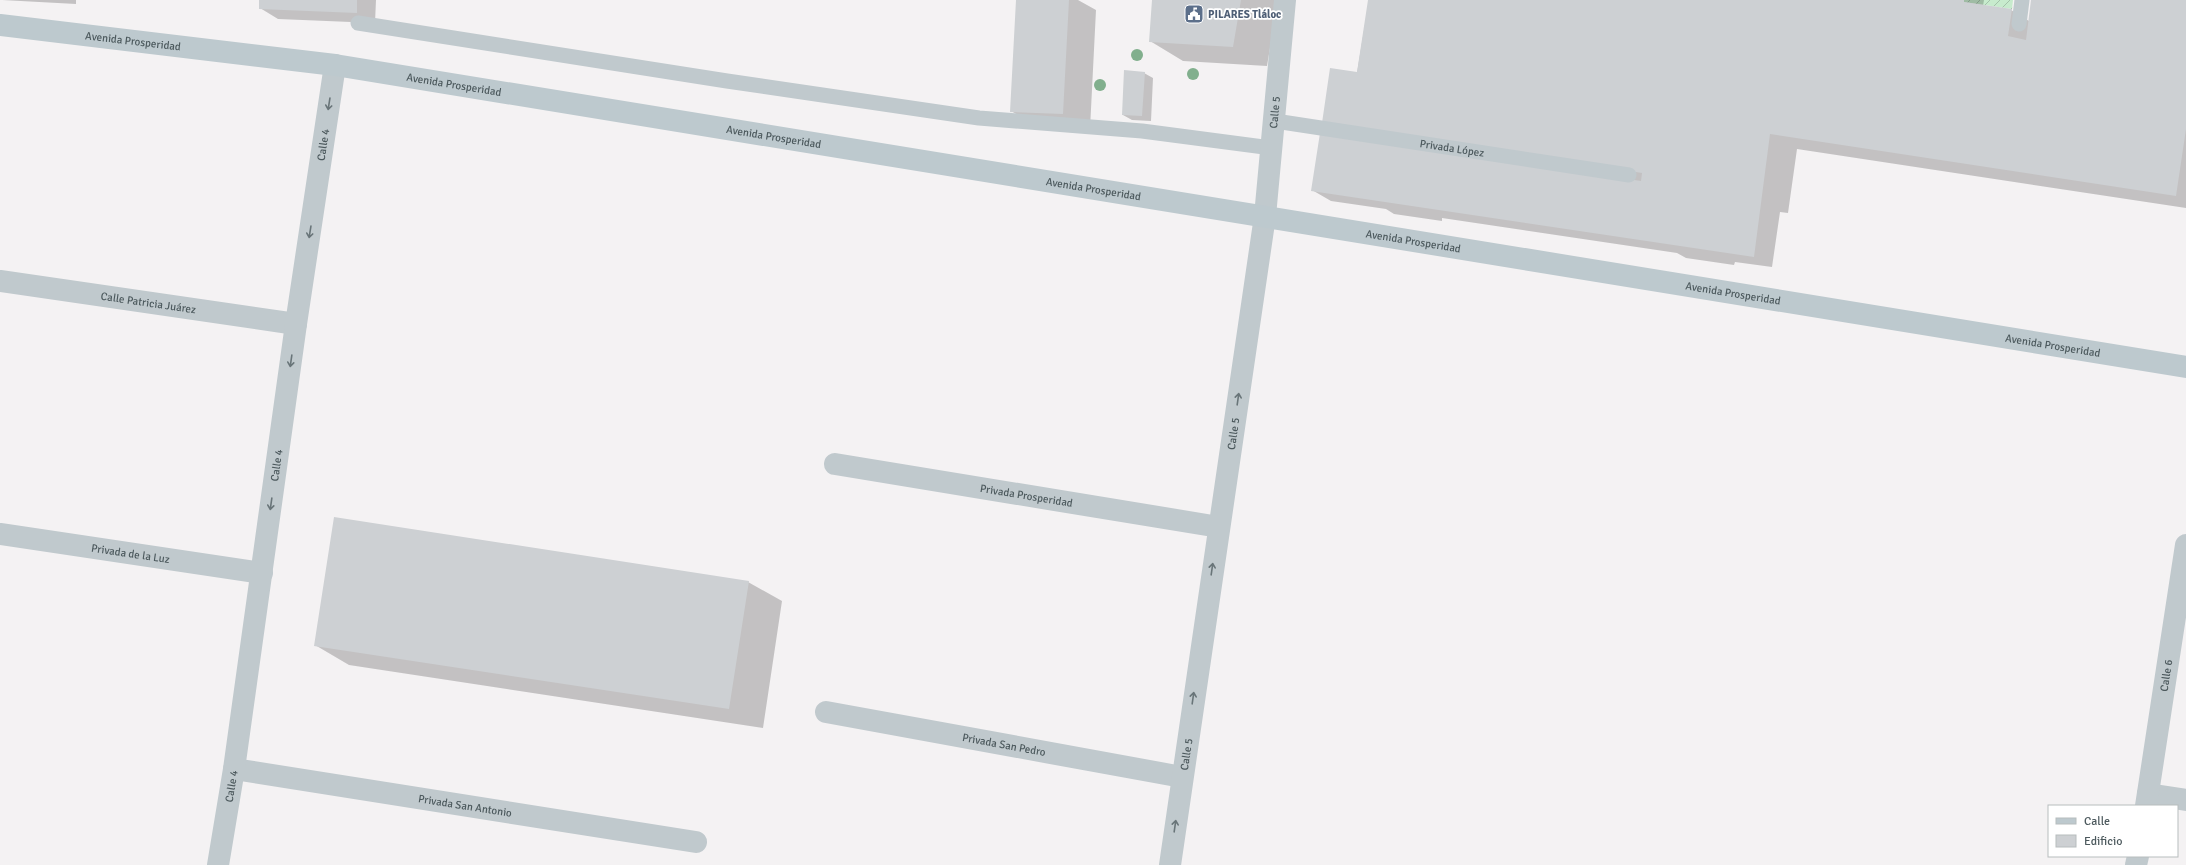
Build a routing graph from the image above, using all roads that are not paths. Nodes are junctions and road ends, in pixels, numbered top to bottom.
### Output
1 (1285, 0) edge
2 (2022, 0) edge
3 (358, 23) dead end
4 (2019, 24) dead end
5 (0, 25) edge
6 (335, 65) junction
7 (1275, 121) junction
8 (1272, 148) junction
9 (1629, 175) dead end
10 (1264, 216) junction
11 (0, 281) edge
12 (296, 324) junction
13 (2186, 367) edge
14 (835, 464) dead end
15 (1219, 527) junction
16 (0, 534) edge
17 (2186, 545) edge
18 (262, 573) junction
19 (826, 712) dead end
20 (234, 769) junction
21 (1182, 777) junction
22 (2147, 800) edge
23 (2186, 800) edge
24 (696, 842) dead end
25 (218, 865) edge
26 (1170, 865) edge

1 - 7 street, Calle 5
2 - 4 lane
3 - 8 lane
5 - 6 street, Avenida Prosperidad
6 - 10 street, Avenida Prosperidad
6 -> 12 street, Calle 4
7 - 8 street, Calle 5
7 - 9 lane, Privada López
8 - 10 street, Calle 5
10 - 13 street, Avenida Prosperidad
15 -> 10 street, Calle 5
11 - 12 street, Calle Patricia Juárez
12 -> 18 street, Calle 4
14 - 15 street, Privada Prosperidad
21 -> 15 street, Calle 5
16 - 18 street, Privada de la Luz
17 - 22 street, Calle 6
18 - 20 street, Calle 4
19 - 21 street, Privada San Pedro
20 - 24 street, Privada San Antonio
20 - 25 street, Calle 4
26 -> 21 street, Calle 5
22 - 23 street

